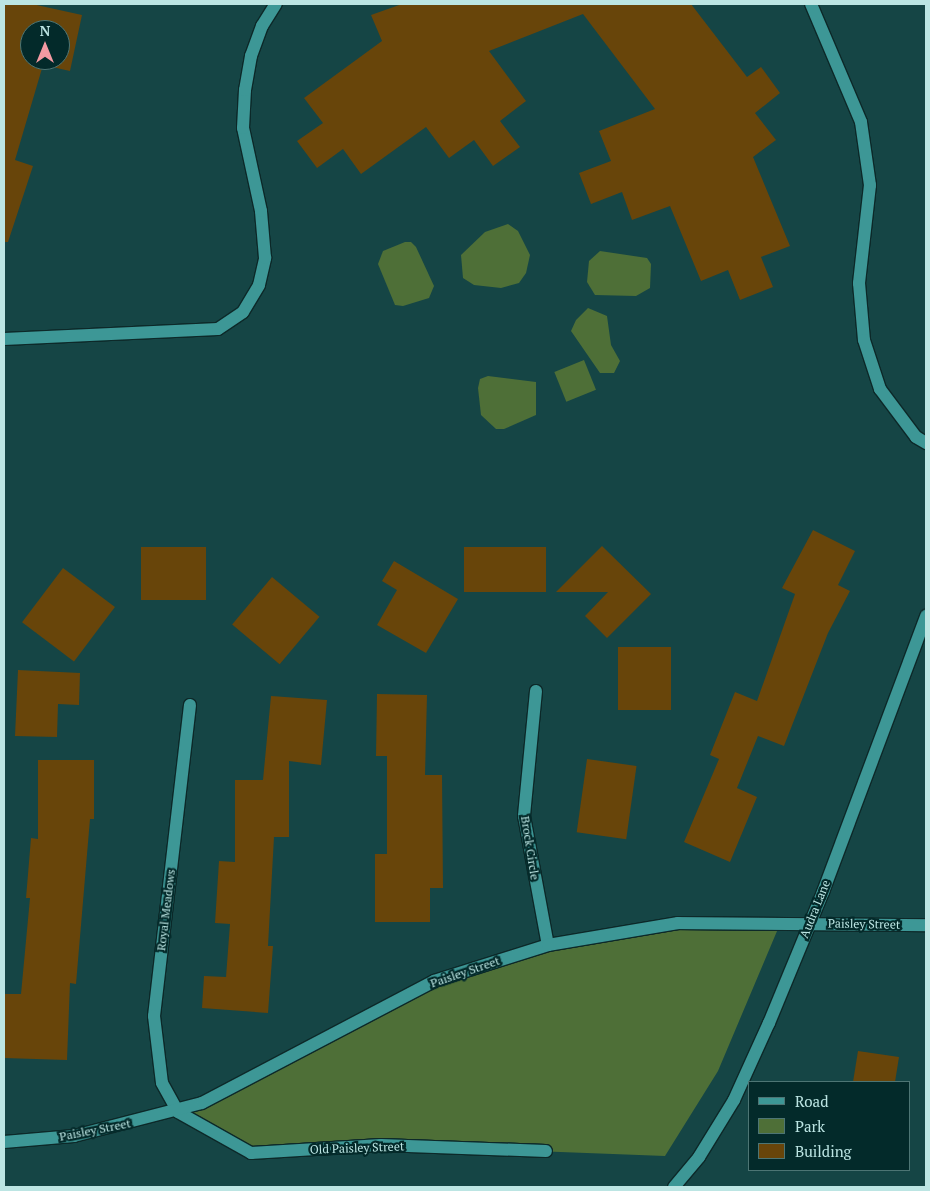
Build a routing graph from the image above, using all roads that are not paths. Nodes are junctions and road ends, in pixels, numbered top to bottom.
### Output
1 (276, 4) edge
2 (811, 4) edge
3 (4, 339) edge
4 (926, 443) edge
5 (926, 616) edge
6 (536, 691) dead end
7 (190, 705) dead end
8 (810, 923) junction
9 (926, 925) edge
10 (548, 945) junction
11 (178, 1112) junction
12 (4, 1142) edge
13 (546, 1151) dead end
14 (674, 1187) edge

1 - 3 street
2 - 4 street
5 - 8 street, Audra Lane
6 - 10 street, Brock Circle
7 - 11 street, Royal Meadows
8 - 9 street, Paisley Street
8 - 10 street, Paisley Street
8 - 14 street, Audra Lane
10 - 11 street, Paisley Street
11 - 12 street, Paisley Street
11 - 13 street, Old Paisley Street

